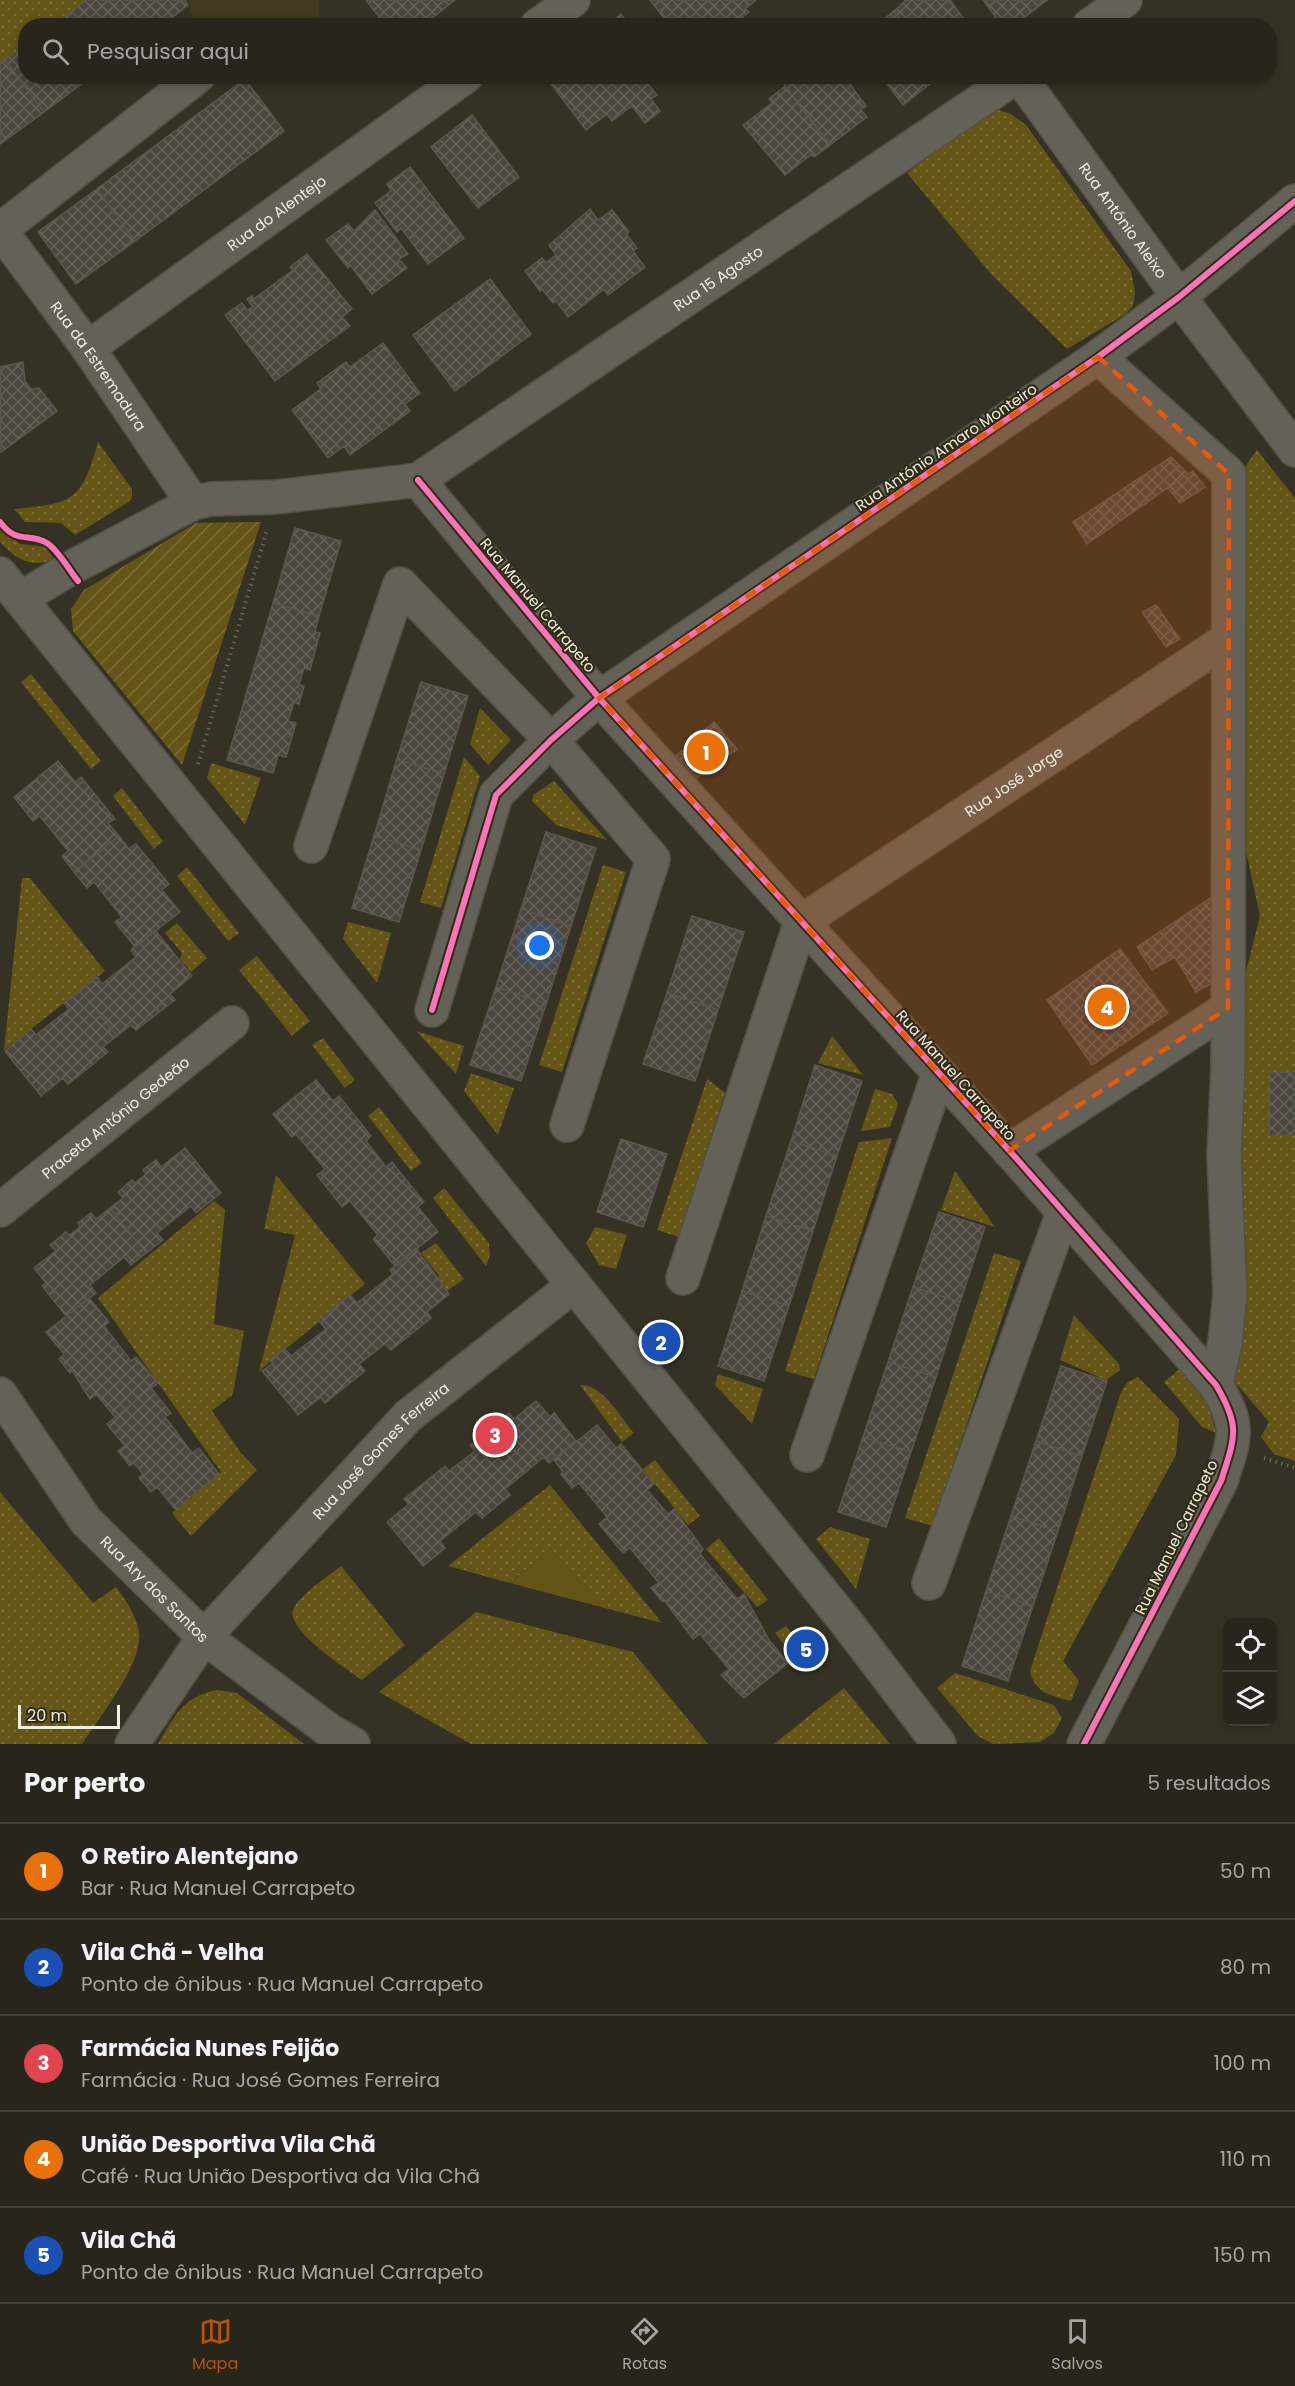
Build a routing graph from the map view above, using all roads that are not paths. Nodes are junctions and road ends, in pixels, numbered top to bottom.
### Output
1 (573, 0) edge
2 (1125, 0) edge
3 (548, 18) edge
4 (1100, 18) edge
5 (188, 84) edge
6 (455, 84) edge
7 (1006, 84) edge
8 (1024, 84) edge
9 (1295, 201) edge
10 (0, 230) edge
11 (1179, 297) junction
12 (88, 348) junction
13 (1098, 357) junction
14 (1295, 450) edge
15 (418, 480) junction
16 (193, 504) junction
17 (0, 574) edge
18 (20, 599) junction
19 (1228, 639) junction
20 (599, 698) junction
21 (551, 740) junction
22 (311, 846) dead end
23 (801, 922) junction
24 (1228, 1008) junction
25 (432, 1010) dead end
26 (232, 1023) dead end
27 (939, 1073) junction
28 (567, 1125) dead end
29 (1010, 1151) junction
30 (0, 1210) edge
31 (1063, 1212) junction
32 (683, 1278) dead end
33 (574, 1285) junction
34 (1216, 1385) junction
35 (0, 1394) edge
36 (807, 1455) dead end
37 (929, 1583) dead end
38 (204, 1637) junction
39 (132, 1744) edge
40 (353, 1744) edge
41 (939, 1744) edge
42 (1084, 1744) edge

1 - 3 street
2 - 4 street
5 - 10 street, Rua da Estremadura
6 - 12 street, Rua do Alentejo
7 - 15 street, Rua 15 Agosto
8 - 11 street, Rua António Aleixo
9 - 11 street, Rua António Amaro Monteiro
10 - 12 street, Rua da Estremadura
11 - 13 street, Rua António Amaro Monteiro
11 - 14 street, Rua António Aleixo
12 - 16 street, Rua da Estremadura
13 - 19 street
13 - 20 street, Rua António Amaro Monteiro
15 - 16 street
15 - 20 street, Rua Manuel Carrapeto
16 - 18 street
17 - 18 street
18 - 33 street
19 - 23 street, Rua José Jorge
19 - 24 street
20 - 21 street, Rua António Amaro Monteiro
20 - 23 street, Rua Manuel Carrapeto
21 - 22 street
21 - 25 street
21 - 28 street
23 - 27 street, Rua Manuel Carrapeto
23 - 32 street
24 - 29 street
24 - 34 street
26 - 30 street, Praceta António Gedeão
27 - 29 street, Rua Manuel Carrapeto
27 - 36 street, Rua Manuel Carrapeto
29 - 31 street, Rua Manuel Carrapeto
31 - 34 street, Rua Manuel Carrapeto
31 - 37 street
33 - 38 street, Rua José Gomes Ferreira
33 - 41 street
34 - 42 street, Rua Manuel Carrapeto
35 - 38 street, Rua Ary dos Santos
38 - 39 street, Rua José Gomes Ferreira
38 - 40 street, Rua Ary dos Santos

